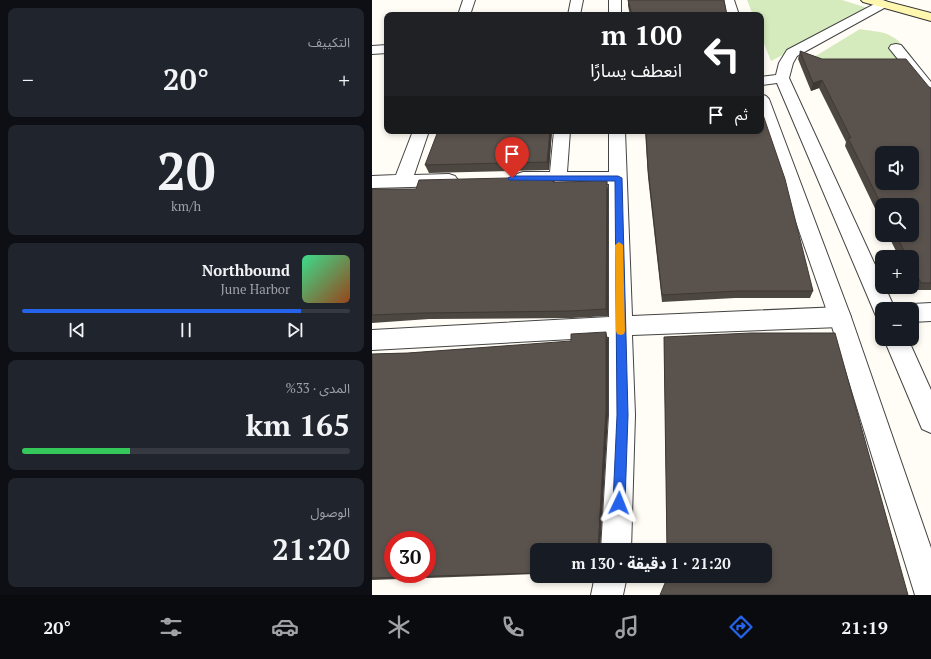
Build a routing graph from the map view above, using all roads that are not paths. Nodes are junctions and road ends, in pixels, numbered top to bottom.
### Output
1 (470, 0) edge
2 (577, 0) edge
3 (615, 0) edge
4 (728, 0) edge
5 (875, 2) edge
6 (465, 12) edge
7 (575, 12) edge
8 (615, 12) edge
9 (732, 12) edge
10 (931, 17) edge
11 (896, 48) dead end
12 (372, 50) edge
13 (384, 50) edge
14 (782, 78) junction
15 (764, 81) edge
16 (931, 91) edge
17 (764, 107) edge
18 (420, 134) edge
19 (562, 134) edge
20 (617, 134) edge
21 (558, 177) junction
22 (504, 178) edge
23 (618, 178) junction
24 (465, 179) edge
25 (403, 181) junction
26 (372, 182) edge
27 (881, 302) edge
28 (931, 312) edge
29 (919, 313) edge
30 (840, 317) junction
31 (621, 326) junction
32 (372, 340) edge
33 (899, 346) edge
34 (931, 420) edge
35 (616, 543) edge
36 (610, 583) edge
37 (607, 595) edge
38 (931, 595) edge

1 - 6 street
2 - 7 street
3 - 8 street
4 - 9 street
5 - 10 main road
5 - 14 street
11 - 16 street
12 - 13 street
14 - 15 street
14 - 27 street
17 - 30 street
18 - 25 street
19 - 21 street
20 - 23 street
21 - 22 street
21 - 23 street
23 - 31 street
24 - 25 street
25 - 26 street
28 - 29 street
30 - 31 street
30 - 38 street
31 - 32 street
31 - 35 street
33 - 34 street
36 - 37 street

